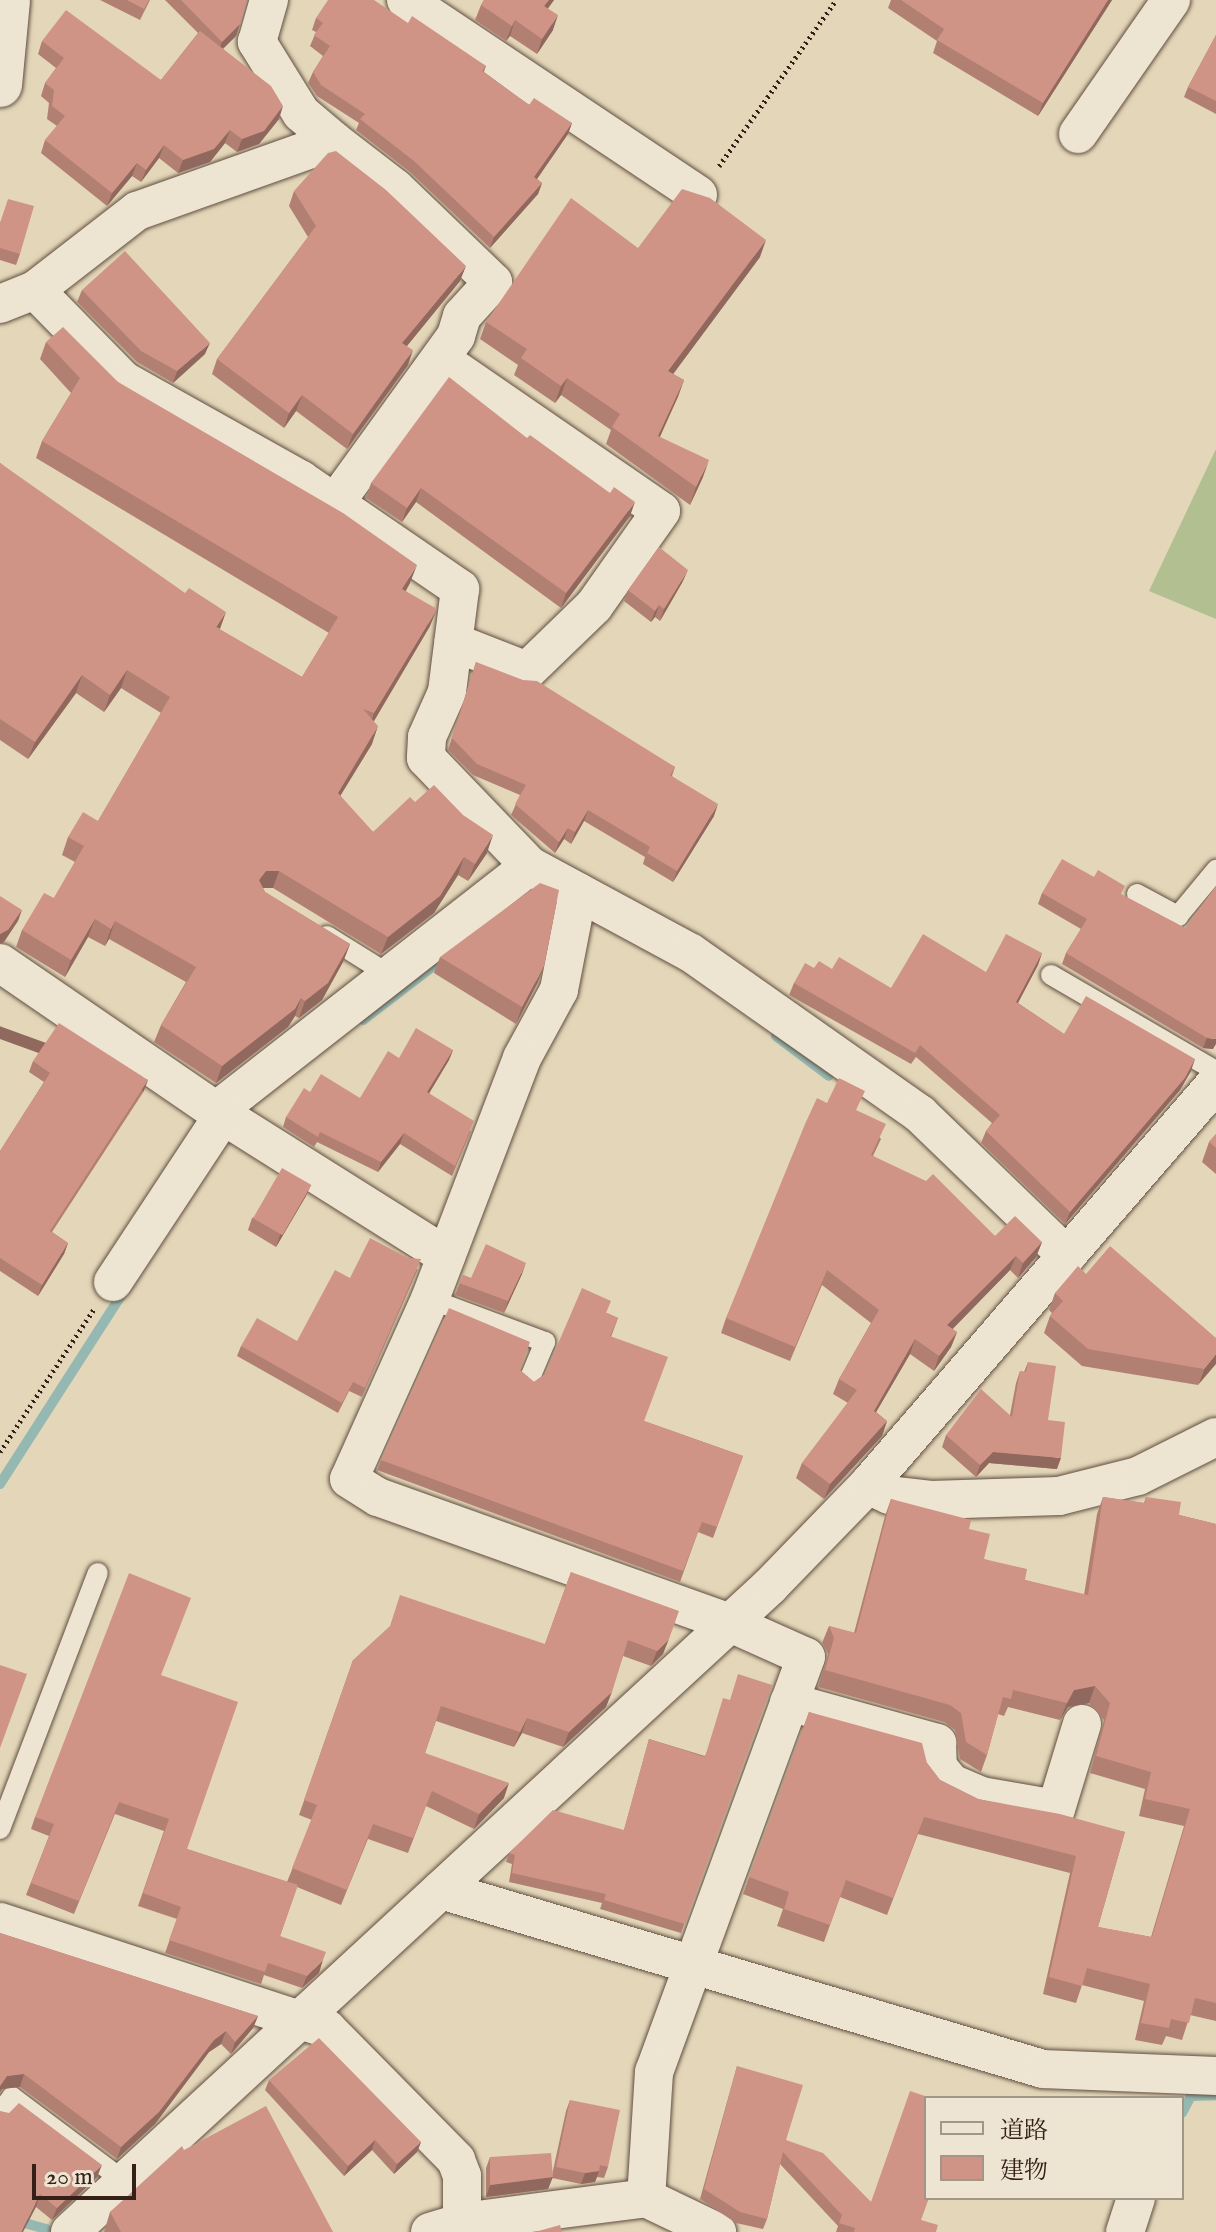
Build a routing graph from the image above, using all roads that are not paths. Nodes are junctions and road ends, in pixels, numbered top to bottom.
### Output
1 (8, 0) edge
2 (269, 0) edge
3 (406, 0) edge
4 (1171, 0) edge
5 (0, 85) edge
6 (1078, 134) dead end
7 (334, 141) junction
8 (698, 195) edge
9 (17, 297) edge
10 (440, 359) junction
11 (335, 503) junction
12 (453, 642) junction
13 (530, 866) junction
14 (1216, 870) edge
15 (1137, 894) dead end
16 (576, 900) junction
17 (303, 922) edge
18 (0, 963) edge
19 (1051, 975) dead end
20 (391, 976) junction
21 (1216, 1071) edge
22 (1216, 1083) edge
23 (219, 1113) junction
24 (446, 1256) junction
25 (1067, 1256) junction
26 (113, 1282) road end
27 (430, 1299) junction
28 (529, 1380) edge
29 (1216, 1437) edge
30 (868, 1485) junction
31 (98, 1573) dead end
32 (730, 1623) junction
33 (789, 1702) junction
34 (1082, 1724) dead end
35 (0, 1829) edge
36 (441, 1890) junction
37 (0, 1922) edge
38 (692, 1964) junction
39 (297, 2022) junction
40 (1190, 2084) edge
41 (0, 2113) edge
42 (124, 2181) junction
43 (646, 2198) junction
44 (1135, 2200) edge
45 (446, 2227) edge
46 (70, 2232) edge
47 (717, 2232) edge
48 (1125, 2232) edge

1 - 5 street
2 - 7 street
3 - 8 street
4 - 6 street
7 - 9 street
7 - 10 street
9 - 11 street
10 - 11 street
10 - 12 street
11 - 12 street
12 - 13 street
13 - 16 street
13 - 20 street
14 - 15 lane
16 - 24 street
16 - 25 street
17 - 20 lane
18 - 23 street
19 - 21 lane
20 - 23 street
22 - 25 street
23 - 24 street
23 - 26 street
24 - 27 street
25 - 30 street
27 - 28 lane
27 - 32 street
29 - 30 street
30 - 32 street
31 - 35 lane
32 - 33 street
32 - 36 street
33 - 34 street
33 - 38 street
36 - 38 street
36 - 39 street
37 - 39 street
38 - 40 street
38 - 43 street
39 - 42 street
39 - 45 street
41 - 42 lane
42 - 46 street
43 - 45 street
43 - 47 street
44 - 48 street

